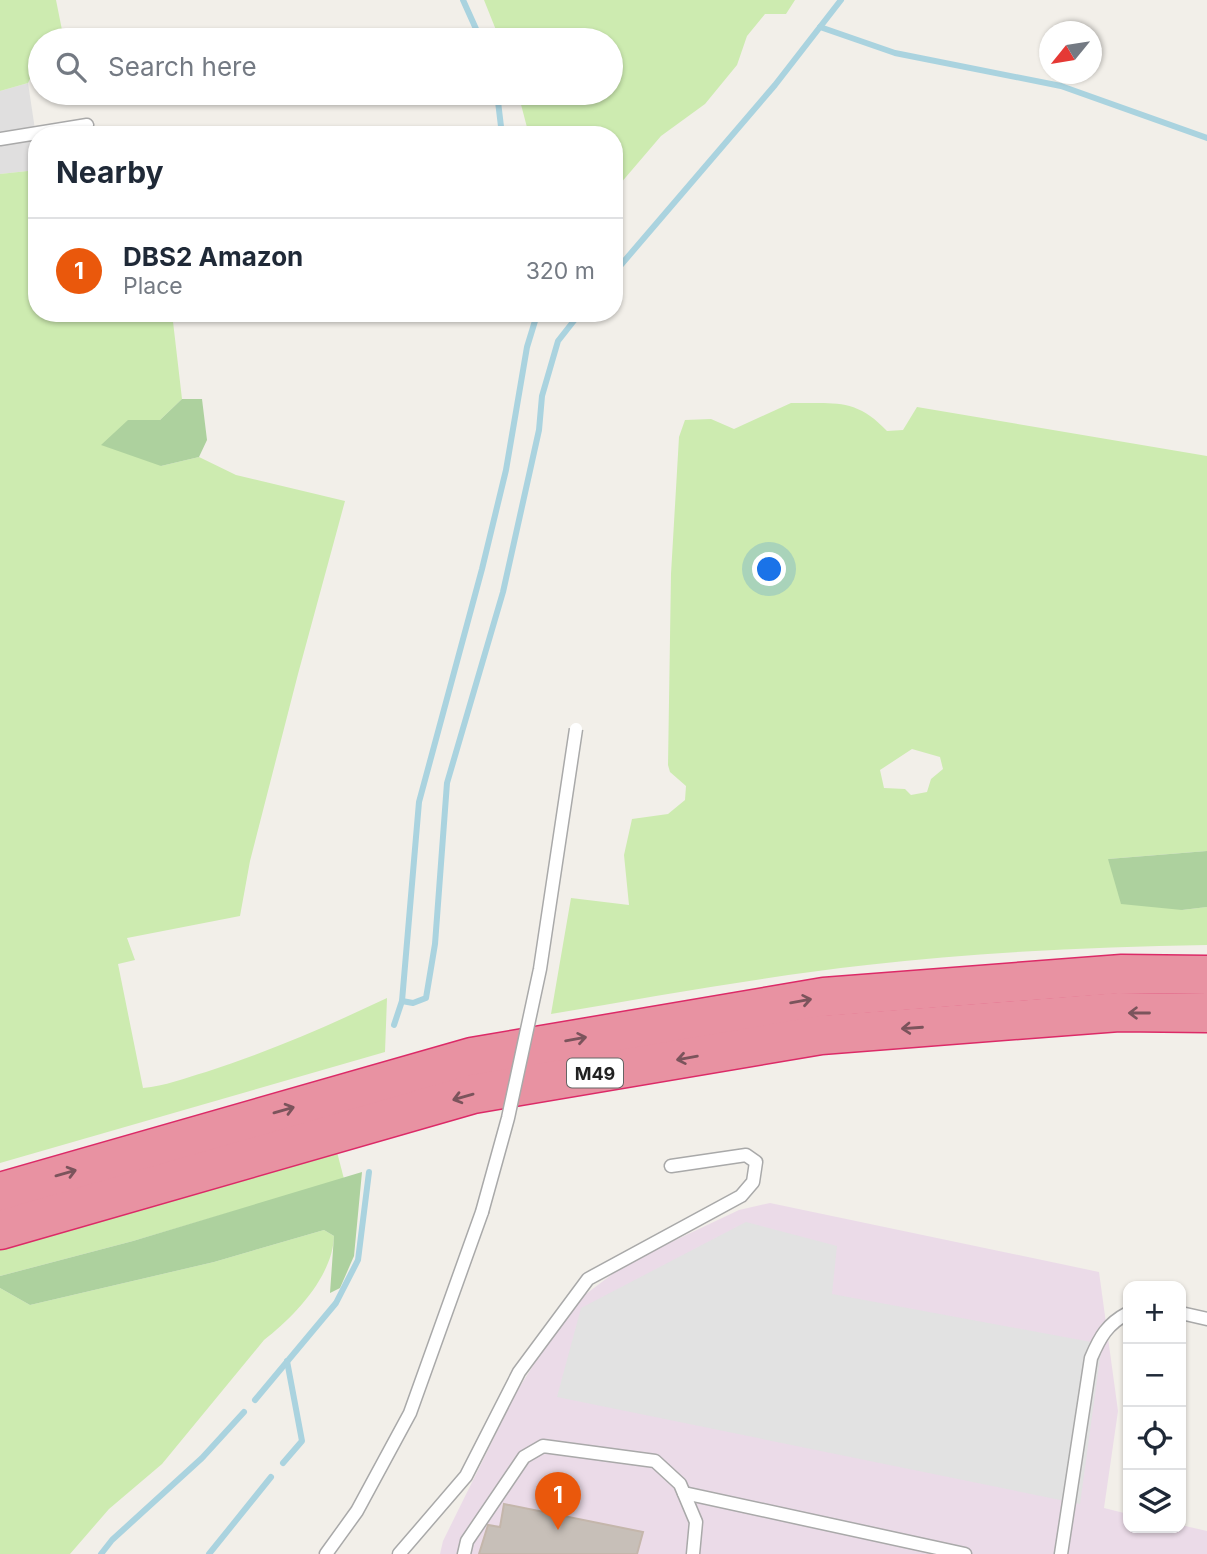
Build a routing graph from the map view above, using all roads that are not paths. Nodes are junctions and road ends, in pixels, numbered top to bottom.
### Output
1 (87, 125) dead end
2 (81, 126) edge
3 (28, 134) edge
4 (0, 139) edge
5 (576, 729) dead end
6 (1207, 975) edge
7 (1207, 1013) edge
8 (671, 1166) dead end
9 (0, 1192) edge
10 (0, 1230) edge
11 (1186, 1314) edge
12 (1123, 1316) edge
13 (1207, 1319) edge
14 (684, 1493) junction
15 (326, 1554) edge
16 (399, 1554) edge
17 (464, 1554) edge
18 (693, 1554) edge
19 (965, 1554) edge
20 (1061, 1554) edge

1 - 2 lane
3 - 4 lane
5 - 15 lane, bridge
9 -> 6 highway, M49
7 -> 10 highway, M49
8 - 16 lane
11 - 13 lane
12 - 20 lane
14 - 17 lane
14 - 18 lane
14 - 19 lane

